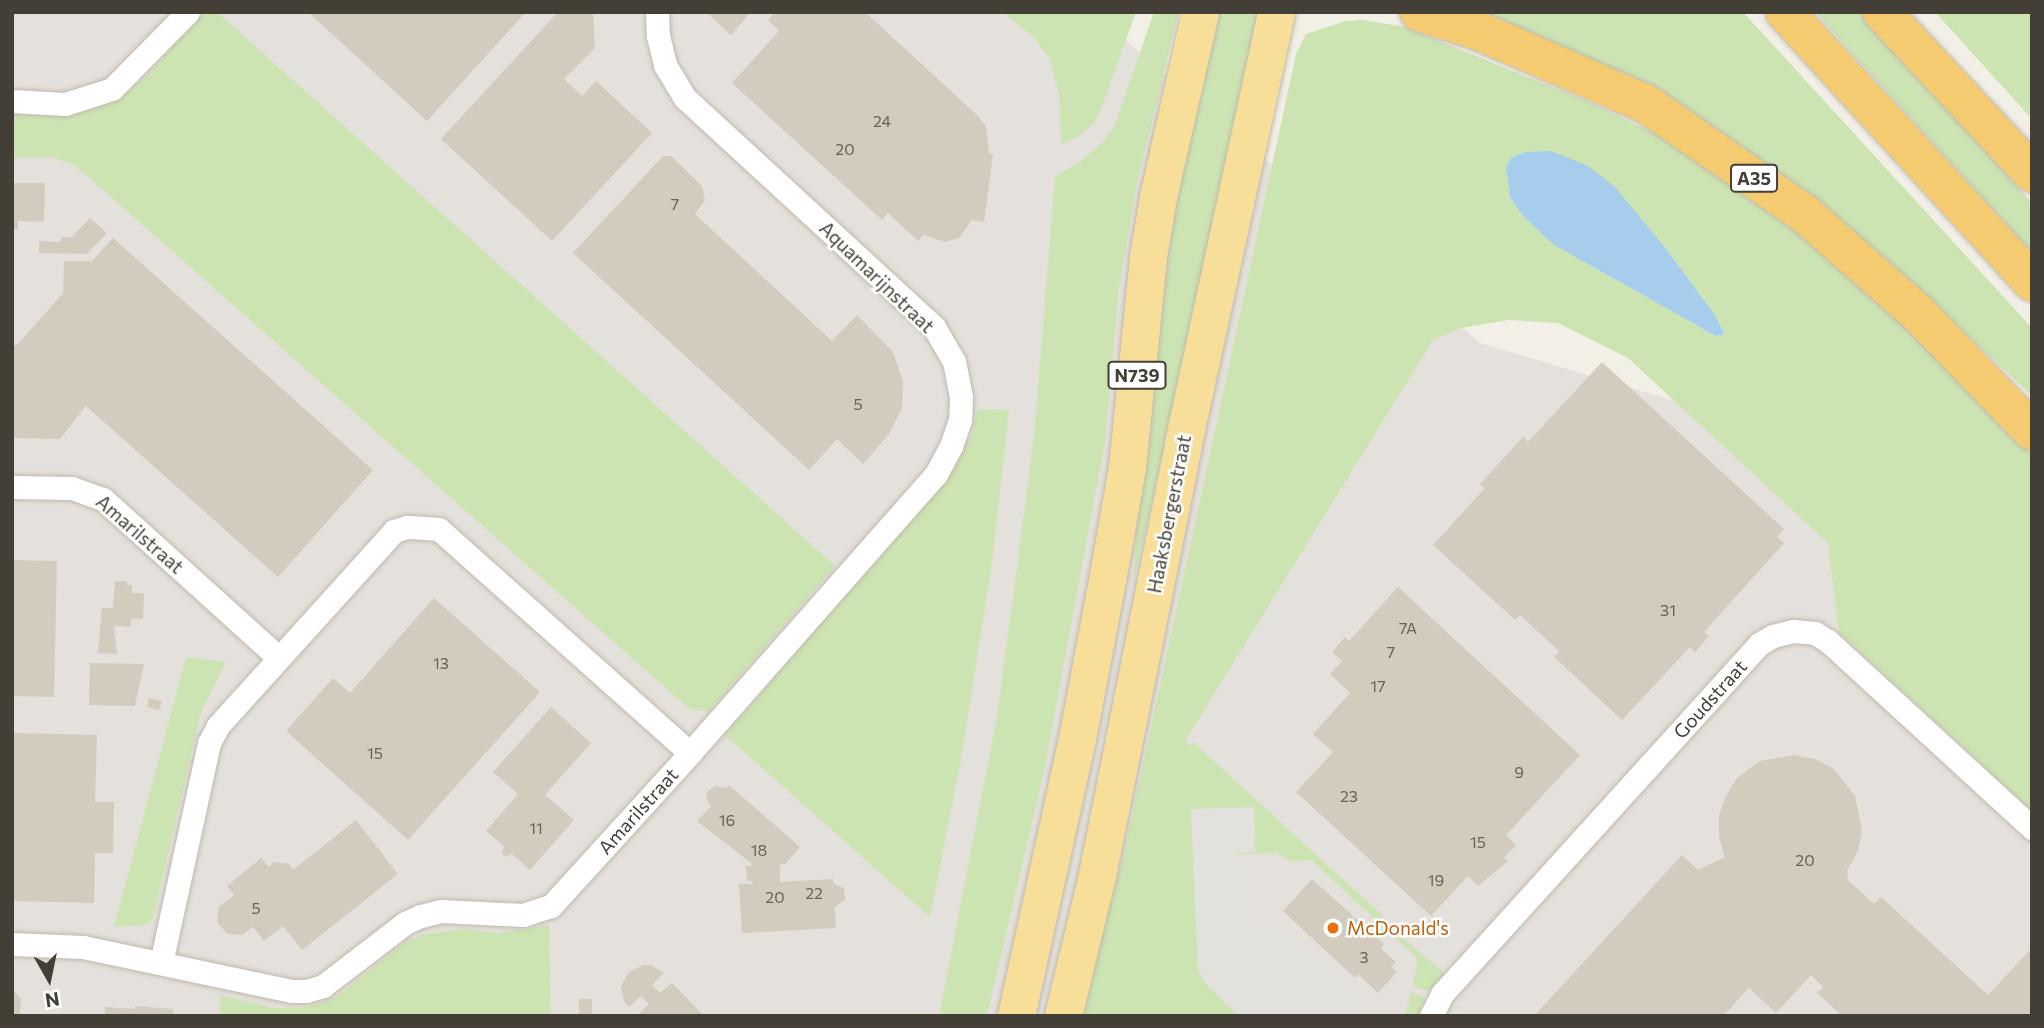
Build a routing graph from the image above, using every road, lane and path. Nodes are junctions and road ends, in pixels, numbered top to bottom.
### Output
1 (188, 12) edge
2 (657, 12) edge
3 (1200, 12) edge
4 (1276, 12) edge
5 (1419, 12) edge
6 (1785, 12) edge
7 (1882, 12) edge
8 (12, 101) edge
9 (2032, 173) edge
10 (2032, 282) edge
11 (2032, 431) edge
12 (12, 487) edge
13 (279, 658) junction
14 (690, 753) junction
15 (2032, 828) edge
16 (1039, 911) junction
17 (12, 944) edge
18 (161, 963) junction
19 (998, 1016) edge
20 (1016, 1016) edge
21 (1063, 1016) edge
22 (1431, 1016) edge

1 - 8 street
2 - 14 street, Aquamarijnstraat
3 - 16 main road, N739
4 - 21 main road, Haaksbergerstraat / N739
5 - 11 highway, A35
6 - 10 highway
7 - 9 highway
12 - 13 street, Amarilstraat
13 - 14 street, Amarilstraat
13 - 18 street, Amarilstraat
14 - 18 street, Amarilstraat
15 - 22 street, Goudstraat
16 - 19 main road
16 - 20 main road
17 - 18 street, Amarilstraat

